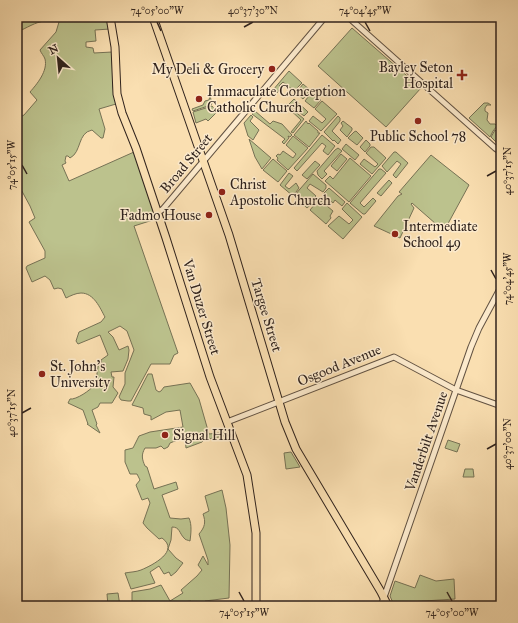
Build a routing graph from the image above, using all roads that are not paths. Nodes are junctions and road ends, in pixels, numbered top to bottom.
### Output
1 (110, 17) edge
2 (153, 17) edge
3 (325, 17) edge
4 (348, 17) edge
5 (501, 152) edge
6 (203, 161) junction
7 (158, 213) junction
8 (501, 288) edge
9 (456, 390) junction
10 (278, 402) junction
11 (501, 406) edge
12 (227, 422) junction
13 (384, 598) junction
14 (256, 606) edge
15 (382, 606) edge
16 (388, 606) edge

1 - 7 main road, Van Duzer Street
2 - 6 main road, Targee Street
3 - 6 street, Broad Street
4 - 5 street
6 - 7 street, Broad Street
6 - 10 main road, Targee Street
7 - 12 main road, Van Duzer Street
8 - 9 street, Vanderbilt Avenue
9 - 10 street, Osgood Avenue
9 - 11 street, Osgood Avenue
9 - 13 street, Vanderbilt Avenue
10 - 12 street, Osgood Avenue
10 - 13 main road, Targee Street
12 - 14 main road, Van Duzer Street
13 - 15 street, Vanderbilt Avenue
13 - 16 main road, Targee Street

